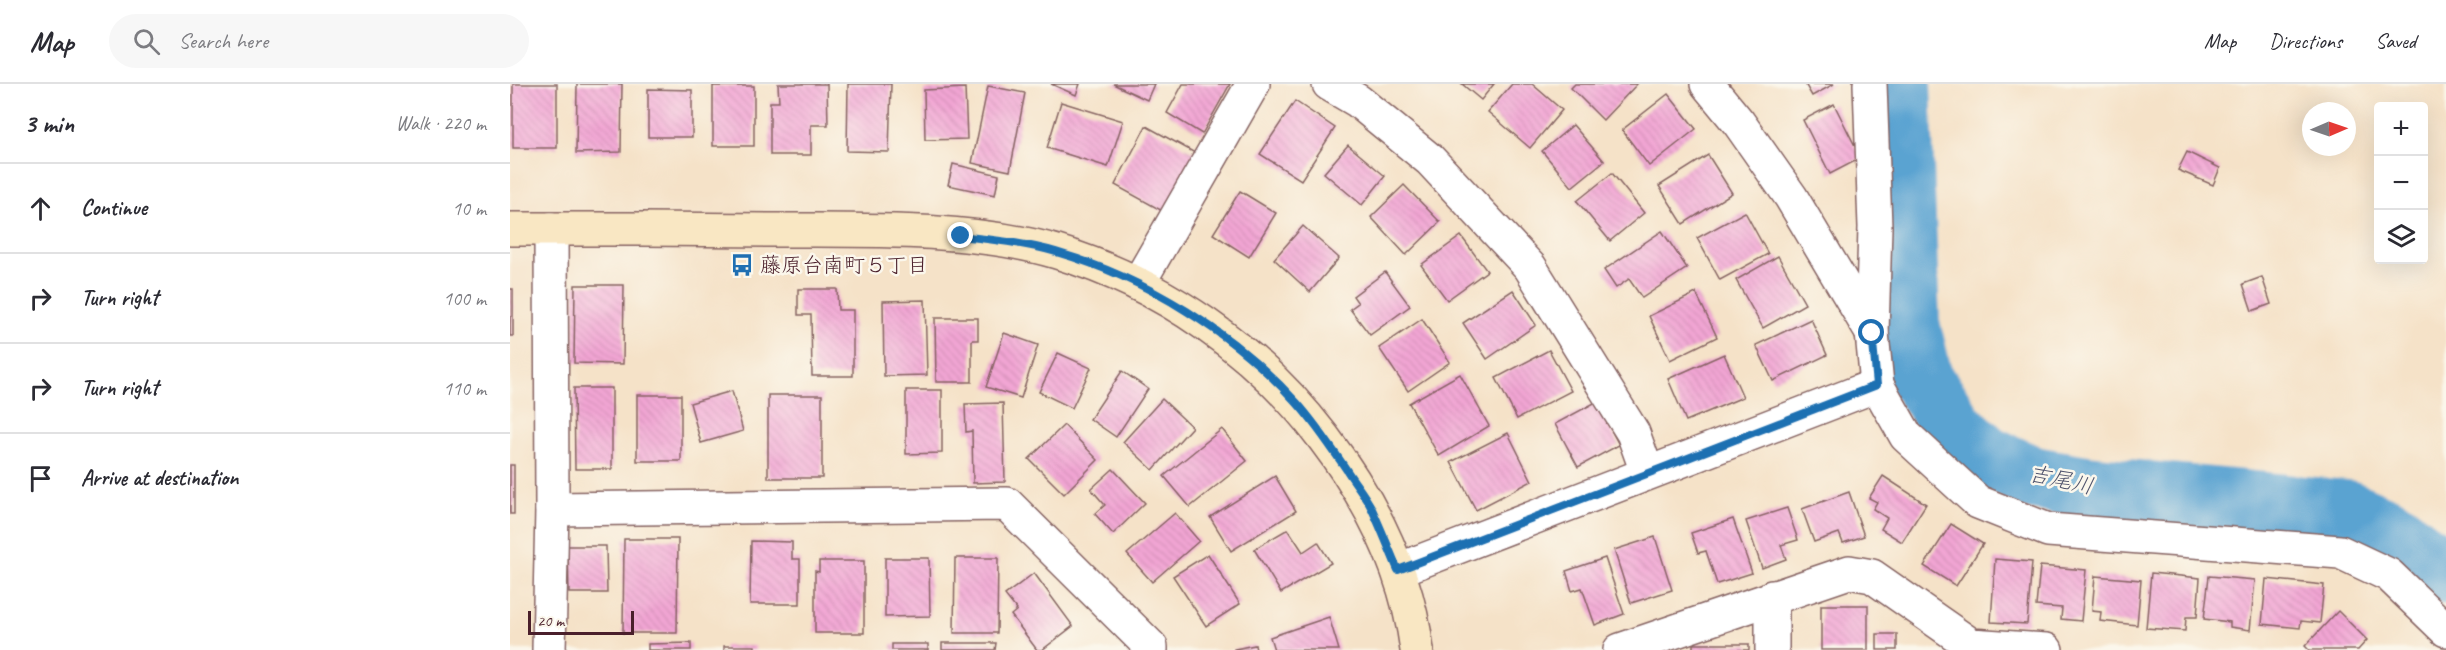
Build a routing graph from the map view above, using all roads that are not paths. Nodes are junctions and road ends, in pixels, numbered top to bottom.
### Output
1 (1253, 84) edge
2 (1329, 84) edge
3 (1707, 84) edge
4 (1870, 84) edge
5 (510, 229) edge
6 (551, 229) junction
7 (1138, 284) junction
8 (1872, 333) junction
9 (1877, 385) junction
10 (1647, 472) junction
11 (552, 509) junction
12 (1398, 570) junction
13 (1772, 597) junction
14 (2446, 630) edge
15 (1971, 647) edge
16 (549, 650) edge
17 (1151, 650) edge
18 (1416, 650) edge
19 (1620, 650) edge
20 (1772, 650) edge
21 (2046, 650) edge

1 - 7 street
2 - 10 street
3 - 8 street
4 - 8 street
5 - 6 street
6 - 7 street
6 - 11 street
7 - 12 street
8 - 9 street
9 - 10 street
9 - 14 street
10 - 12 street
11 - 16 street
11 - 17 street
12 - 18 street
13 - 15 street
13 - 19 street
13 - 20 street
15 - 21 street

